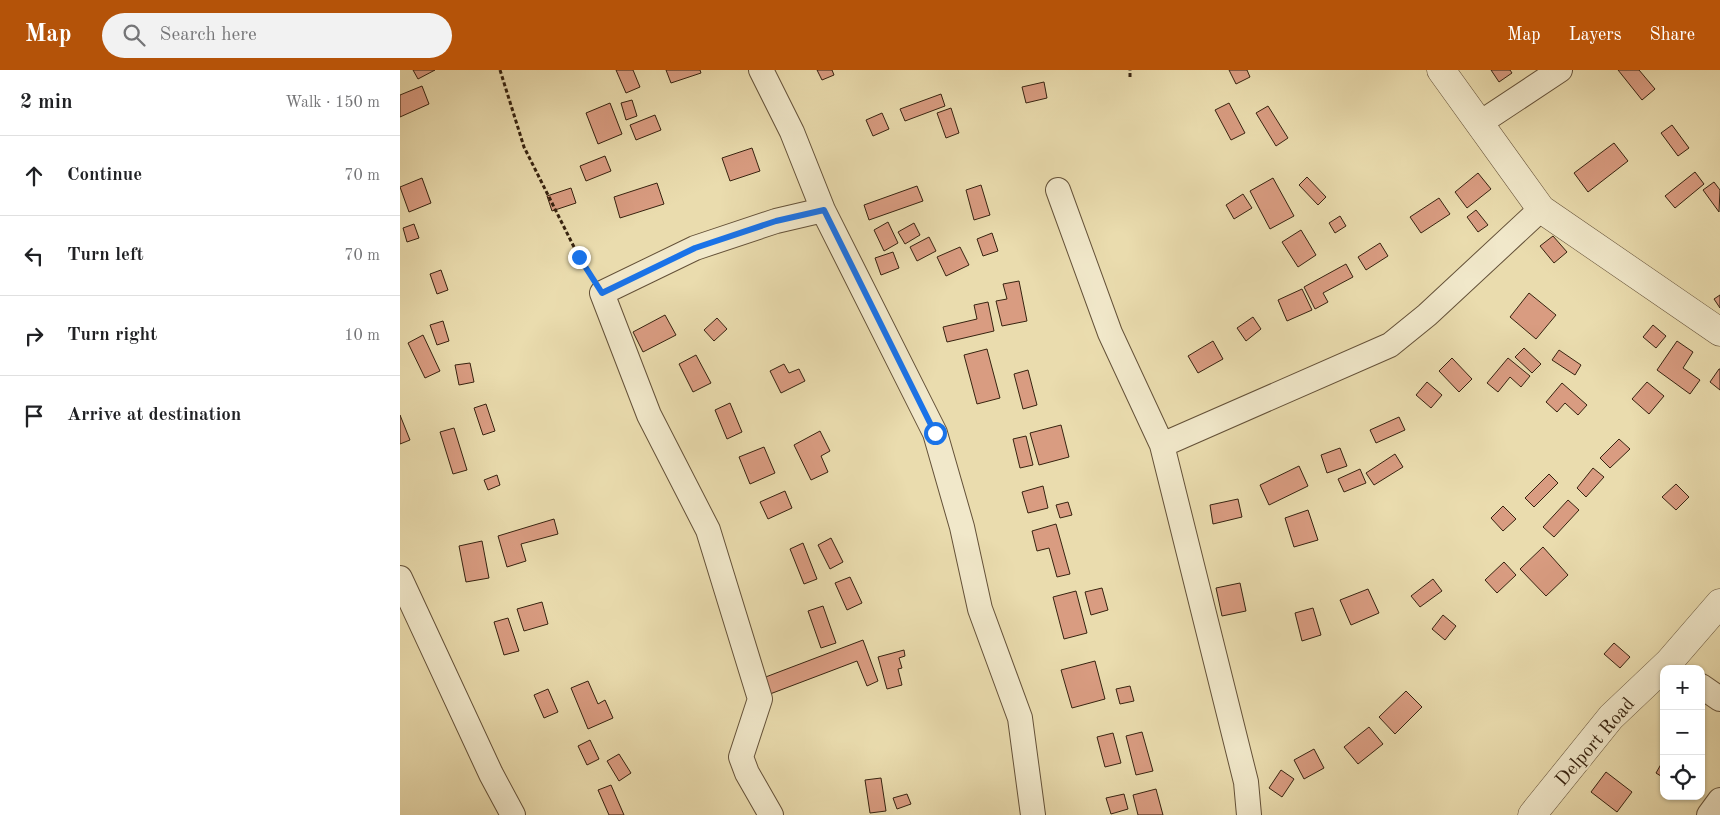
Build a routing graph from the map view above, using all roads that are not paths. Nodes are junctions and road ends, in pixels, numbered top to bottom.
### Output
1 (761, 70) edge
2 (1441, 70) edge
3 (1560, 70) edge
4 (1480, 123) junction
5 (1058, 190) dead end
6 (1541, 209) junction
7 (824, 210) junction
8 (1720, 332) edge
9 (1162, 445) junction
10 (400, 578) edge
11 (1720, 603) edge
12 (1674, 665) edge
13 (1660, 676) edge
14 (1705, 689) edge
15 (1720, 700) edge
16 (1720, 800) edge
17 (514, 815) edge
18 (771, 815) edge
19 (1033, 815) edge
20 (1249, 815) edge
21 (1532, 815) edge
22 (1709, 815) edge

1 - 7 street
2 - 4 street
3 - 4 street
4 - 6 street
5 - 9 street
6 - 8 street
6 - 9 street
7 - 18 street
7 - 19 street
9 - 20 street
10 - 17 street
11 - 12 street, Delport Road
13 - 21 street, Delport Road
14 - 15 street
16 - 22 street

